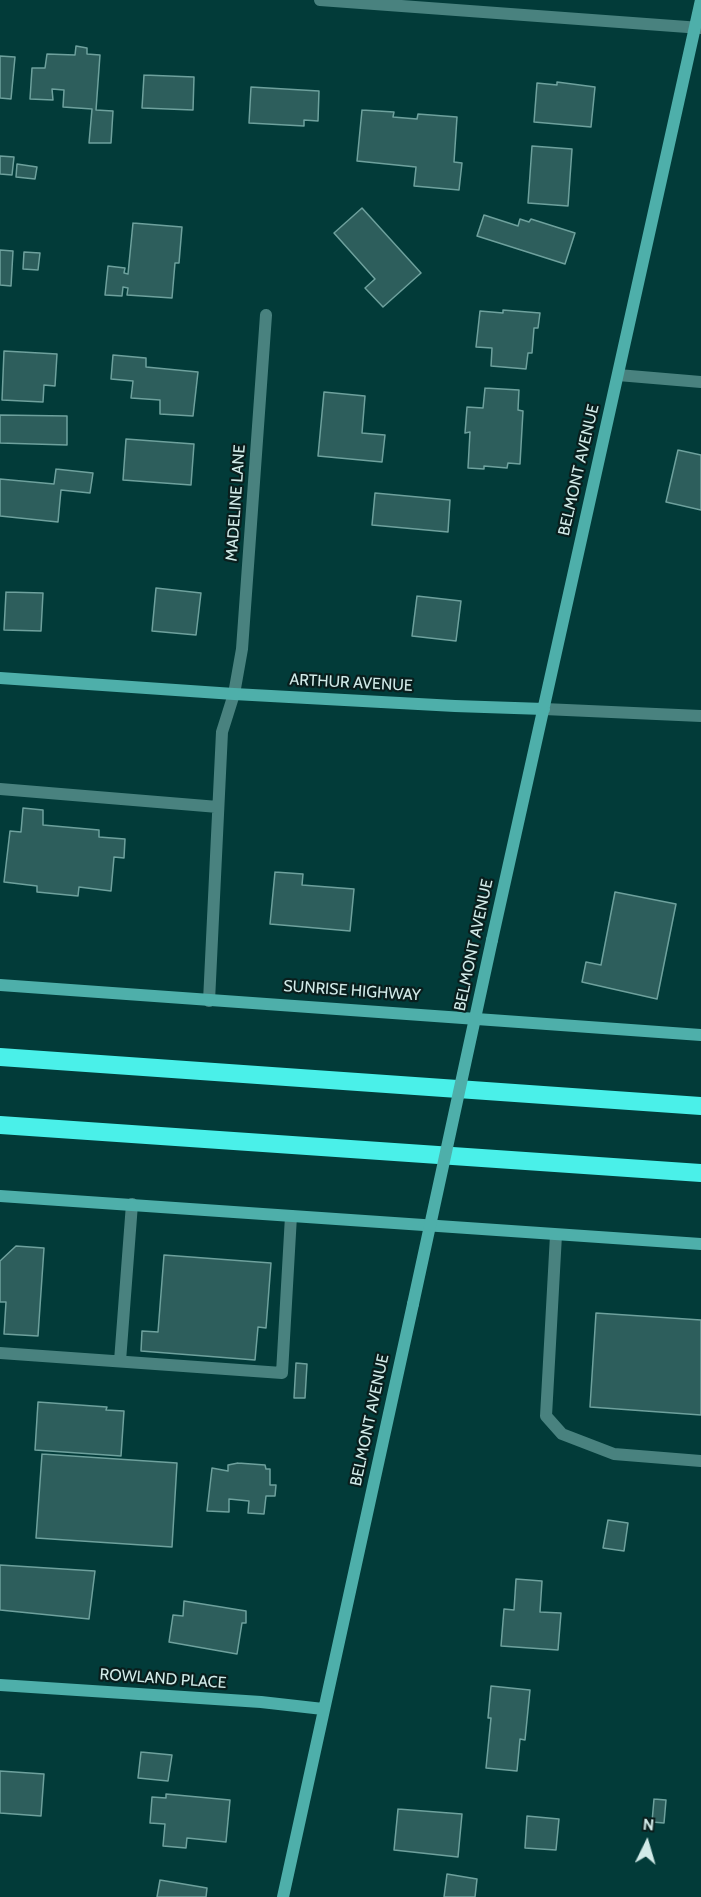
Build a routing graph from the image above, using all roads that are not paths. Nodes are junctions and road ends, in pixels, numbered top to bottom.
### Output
1 (320, 0) edge
2 (701, 0) edge
3 (698, 28) edge
4 (266, 315) dead end
5 (618, 375) junction
6 (701, 382) edge
7 (0, 678) edge
8 (234, 693) junction
9 (544, 709) junction
10 (701, 717) edge
11 (0, 789) edge
12 (218, 807) junction
13 (0, 985) edge
14 (209, 1000) junction
15 (701, 1035) edge
16 (0, 1058) edge
17 (701, 1106) edge
18 (0, 1125) edge
19 (701, 1173) edge
20 (0, 1196) edge
21 (132, 1204) junction
22 (291, 1216) junction
23 (556, 1235) junction
24 (701, 1244) edge
25 (0, 1353) edge
26 (120, 1361) junction
27 (701, 1461) edge
28 (0, 1685) edge
29 (323, 1709) junction
30 (283, 1897) edge

1 - 3 street
2 - 3 main road, BELMONT AVENUE
3 - 5 main road, BELMONT AVENUE
4 - 8 street, MADELINE LANE
5 - 6 street
5 - 9 main road, BELMONT AVENUE
7 - 8 main road, ARTHUR AVENUE
8 - 9 main road, ARTHUR AVENUE
8 - 12 street, MADELINE LANE
9 - 10 street, ARTHUR AVENUE
9 - 29 main road, BELMONT AVENUE, bridge
11 - 12 street
12 - 14 street, MADELINE LANE
13 - 14 main road, SUNRISE HIGHWAY
14 - 15 main road, SUNRISE HIGHWAY
16 - 17 highway
18 - 19 highway
20 - 21 main road
21 - 22 main road
21 - 26 street
22 - 23 main road
22 - 26 street
23 - 24 main road
23 - 27 street
25 - 26 street
28 - 29 main road, ROWLAND PLACE
29 - 30 main road, BELMONT AVENUE

